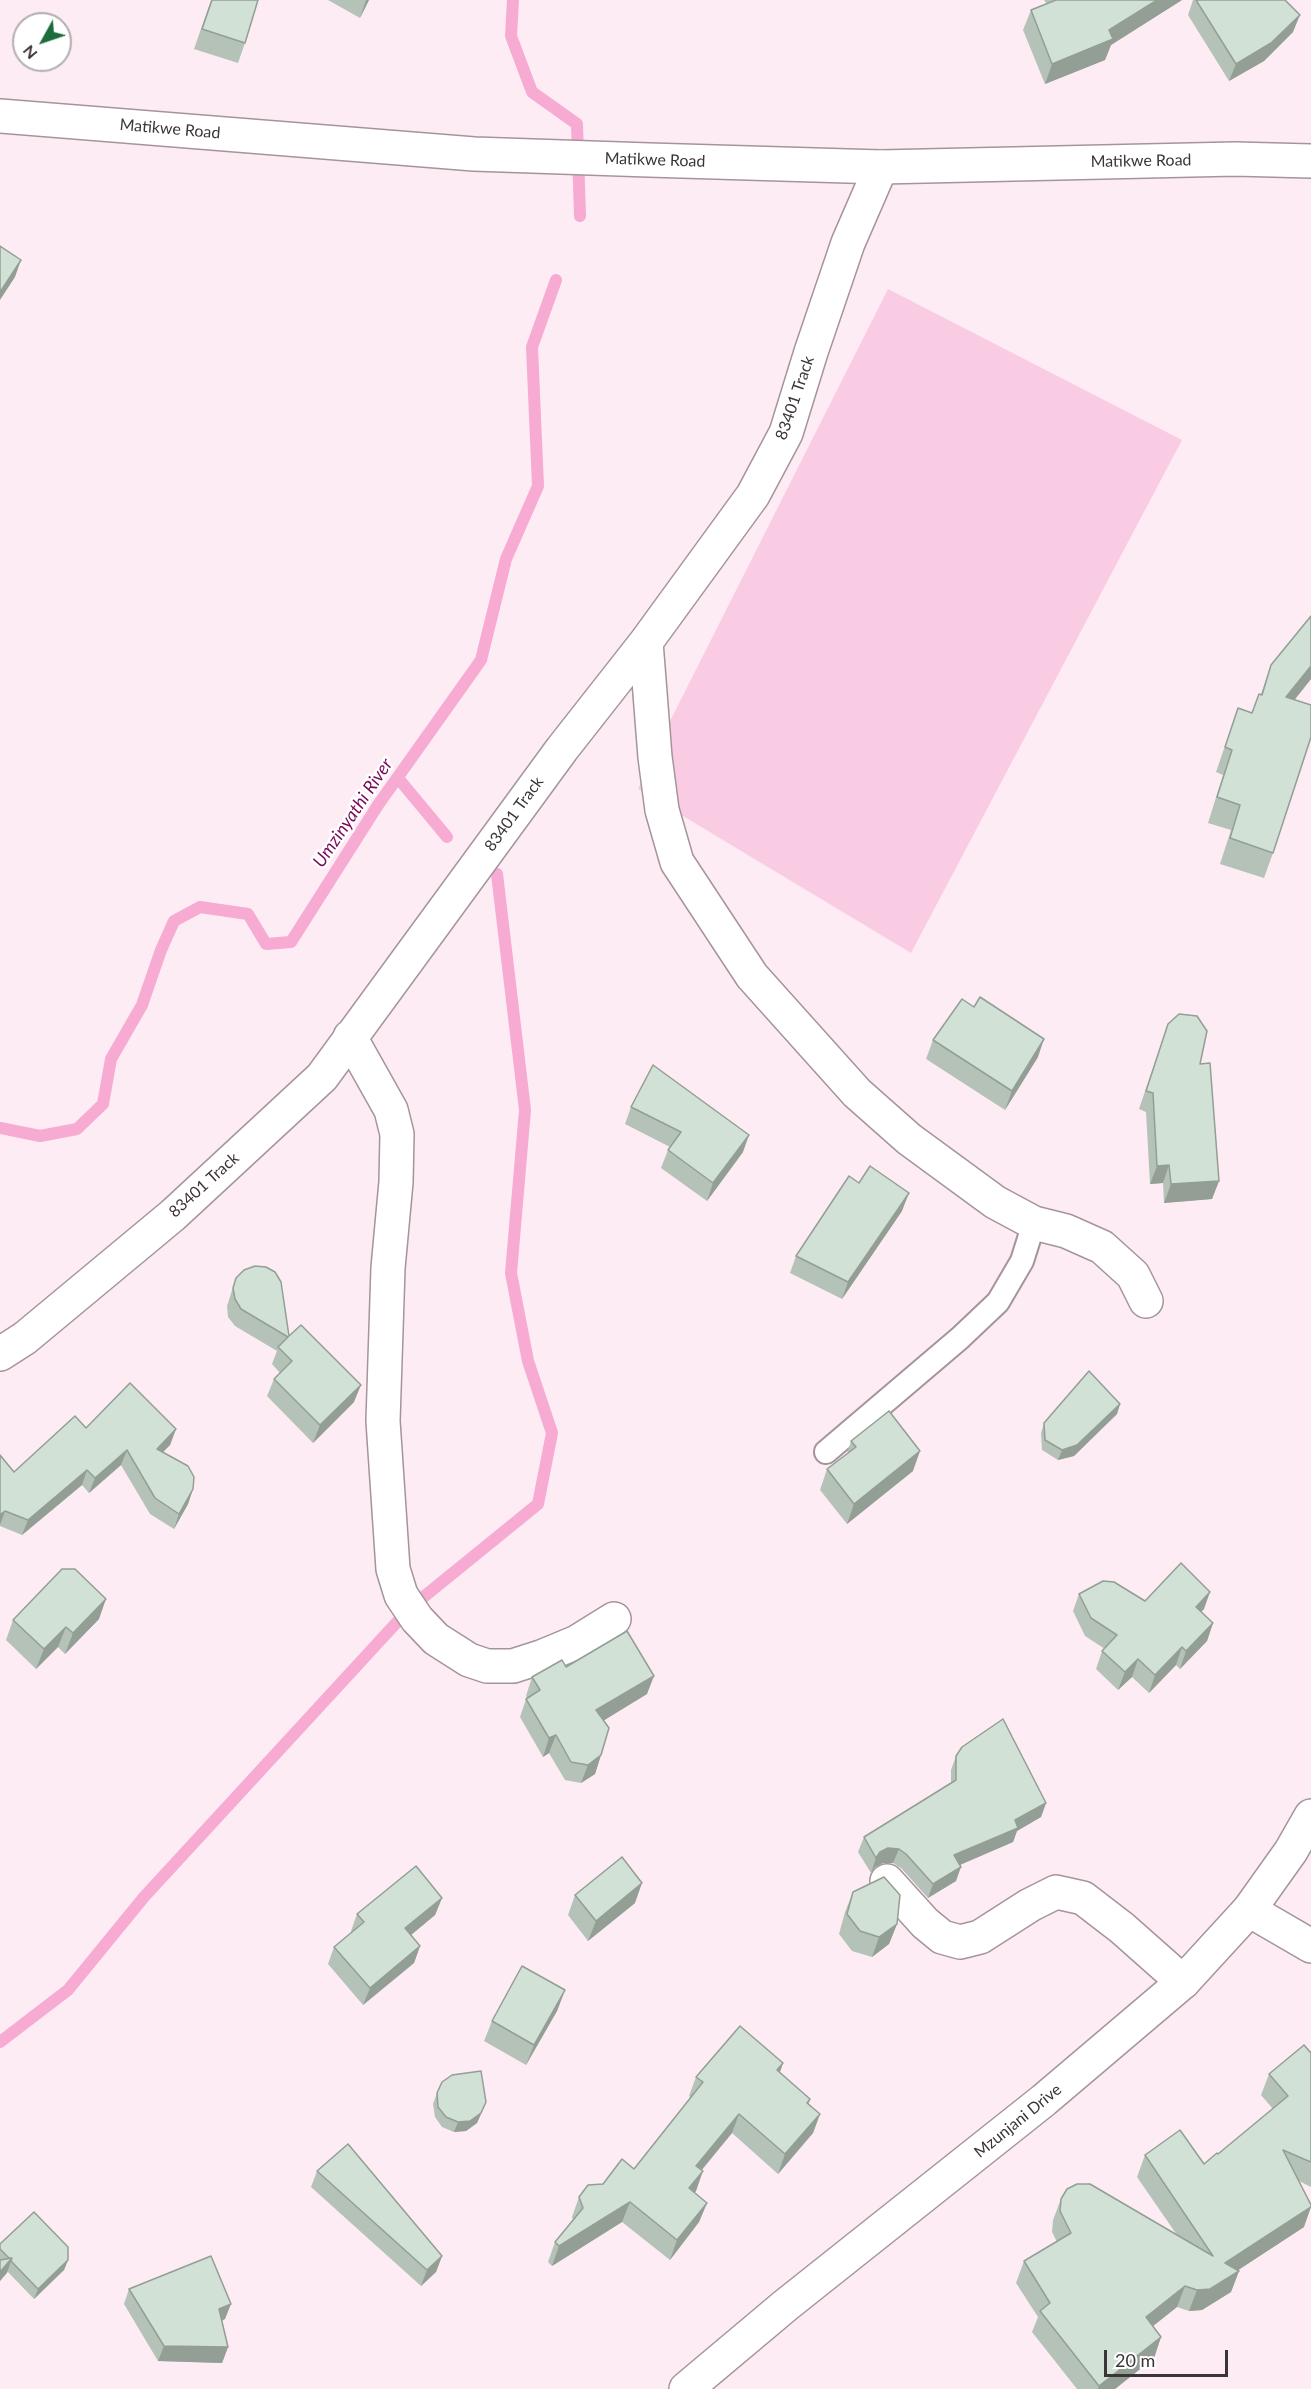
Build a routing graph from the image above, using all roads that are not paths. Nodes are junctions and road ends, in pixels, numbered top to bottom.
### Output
1 (0, 116) edge
2 (1311, 161) edge
3 (881, 167) junction
4 (646, 642) junction
5 (350, 1037) junction
6 (1034, 1223) junction
7 (1146, 1301) dead end
8 (0, 1354) edge
9 (826, 1452) dead end
10 (614, 1619) dead end
11 (1311, 1816) edge
12 (887, 1881) edge
13 (1249, 1910) junction
14 (1311, 1946) edge
15 (1183, 1983) junction
16 (686, 2389) edge

1 - 3 street, Matikwe Road
2 - 3 street, Matikwe Road
3 - 4 street, 83401 Track
4 - 5 street, 83401 Track
4 - 6 street
5 - 8 street, 83401 Track
5 - 10 street
6 - 7 street
6 - 9 lane
11 - 13 street, Mzunjani Drive
12 - 15 street
13 - 14 street
13 - 15 street, Mzunjani Drive
15 - 16 street, Mzunjani Drive

